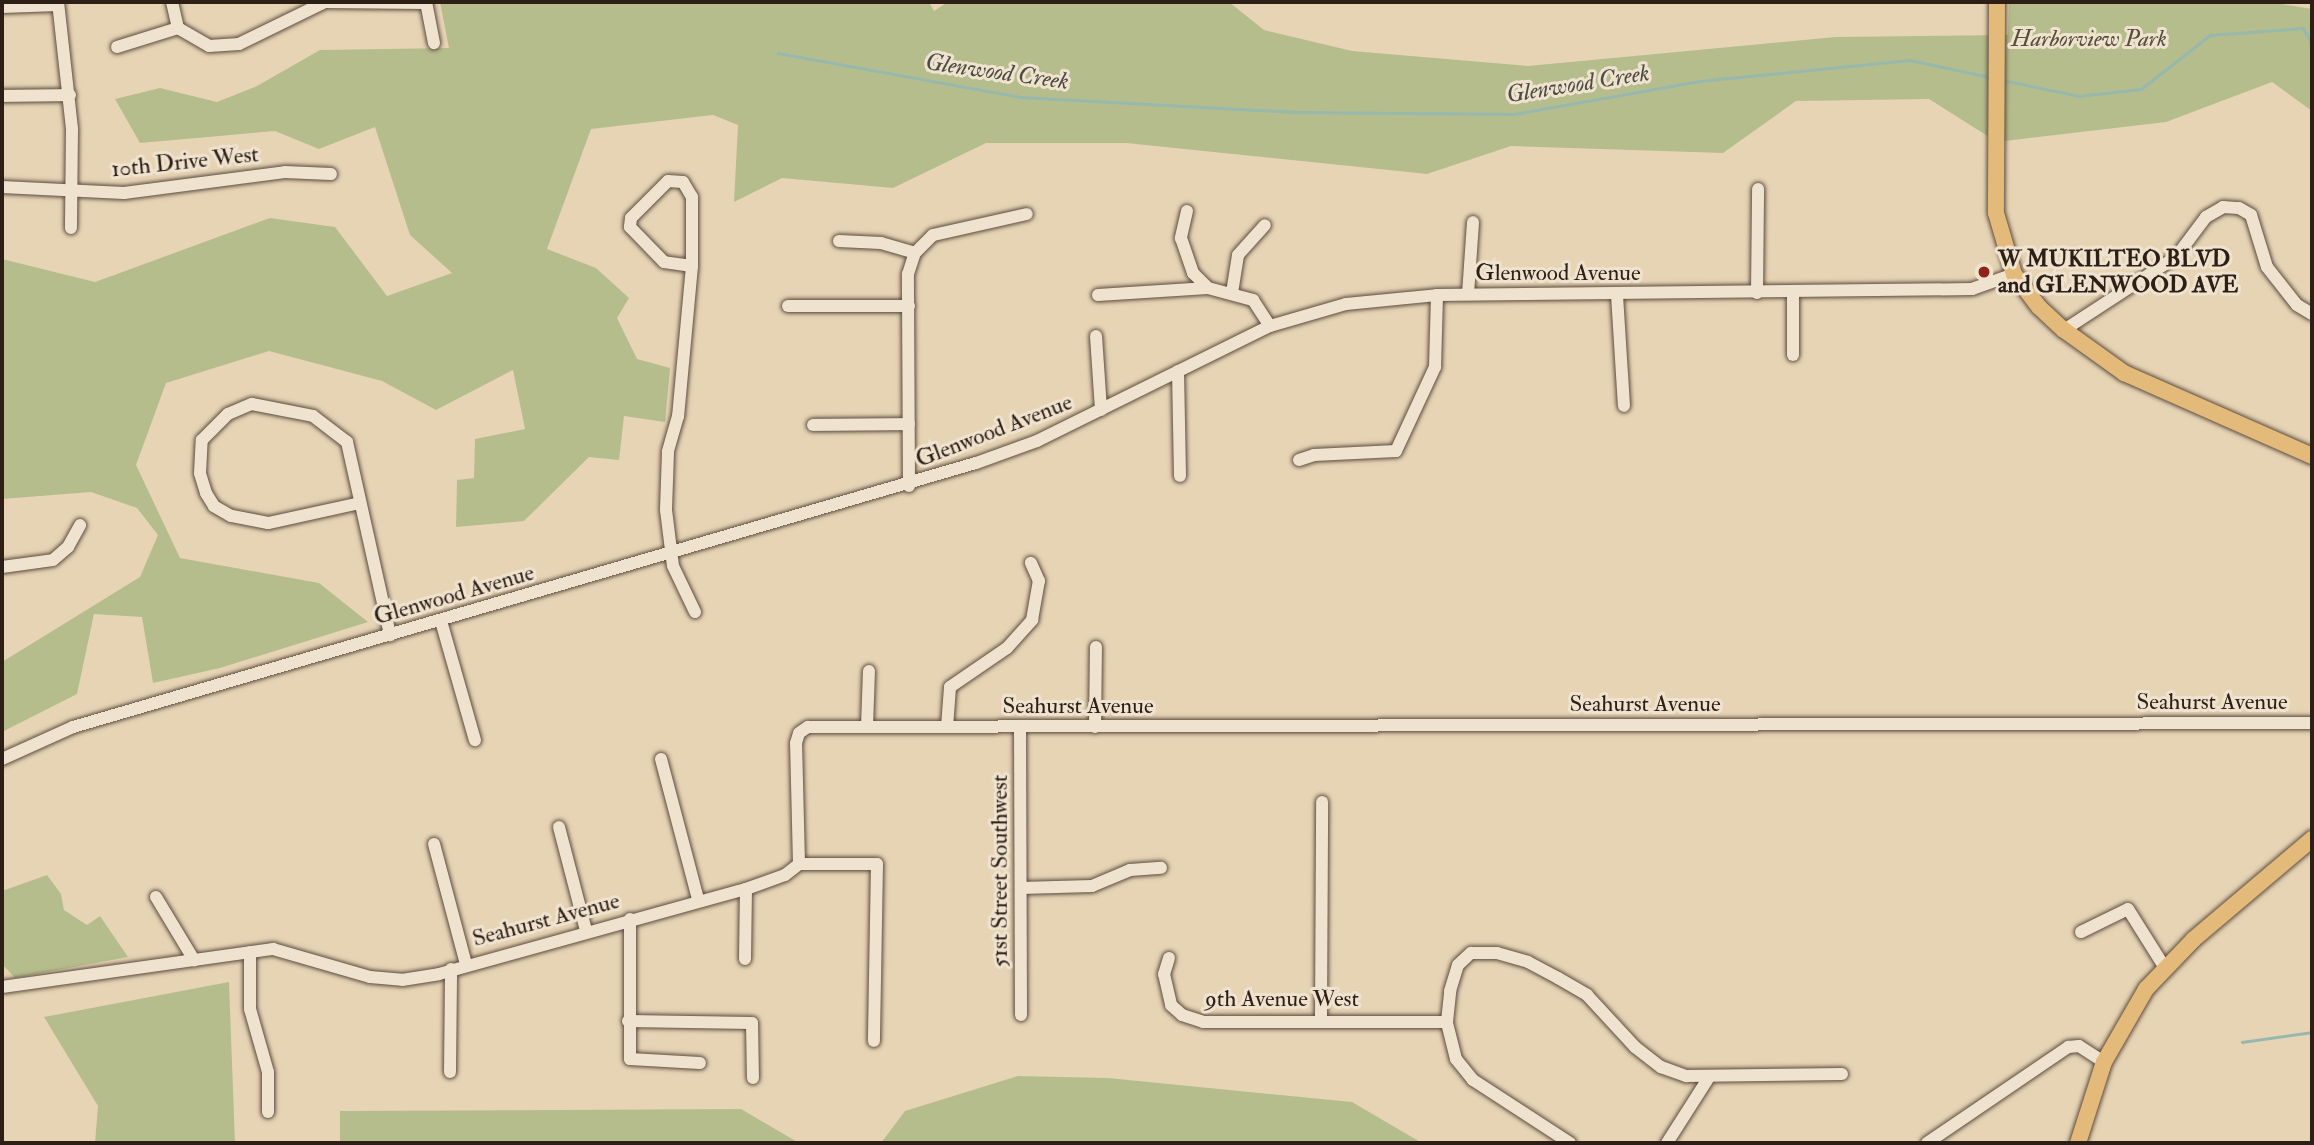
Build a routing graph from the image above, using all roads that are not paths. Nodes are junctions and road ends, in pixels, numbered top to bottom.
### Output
1 (172, 2) edge
2 (325, 2) edge
3 (426, 2) edge
4 (58, 4) edge
5 (1997, 4) edge
6 (2, 7) edge
7 (178, 28) junction
8 (434, 43) dead end
9 (117, 47) dead end
10 (70, 95) junction
11 (2, 96) edge
12 (331, 174) dead end
13 (2, 187) edge
14 (1758, 189) dead end
15 (74, 192) junction
16 (1188, 211) dead end
17 (1027, 214) dead end
18 (1473, 222) dead end
19 (1265, 225) dead end
20 (71, 228) dead end
21 (839, 241) dead end
22 (915, 253) junction
23 (692, 266) junction
24 (2014, 274) junction
25 (1208, 288) junction
26 (1793, 292) junction
27 (1232, 293) junction
28 (1757, 293) junction
29 (1468, 294) junction
30 (1098, 295) dead end
31 (1437, 295) junction
32 (1617, 295) junction
33 (788, 306) dead end
34 (909, 306) junction
35 (2312, 314) edge
36 (1270, 326) junction
37 (2064, 330) junction
38 (1096, 336) dead end
39 (1793, 355) dead end
40 (1178, 371) junction
41 (1624, 407) dead end
42 (1101, 410) junction
43 (813, 425) dead end
44 (909, 425) junction
45 (2312, 456) edge
46 (1299, 460) dead end
47 (1180, 476) dead end
48 (909, 486) junction
49 (360, 503) junction
50 (80, 525) dead end
51 (673, 554) junction
52 (1031, 563) dead end
53 (2, 567) edge
54 (695, 612) dead end
55 (441, 621) junction
56 (390, 635) junction
57 (1096, 647) dead end
58 (869, 671) dead end
59 (2312, 723) edge
60 (867, 727) junction
61 (947, 727) junction
62 (1020, 727) junction
63 (1095, 727) junction
64 (475, 740) dead end
65 (2, 759) edge
66 (661, 759) dead end
67 (1322, 802) dead end
68 (559, 827) dead end
69 (2312, 839) edge
70 (434, 844) dead end
71 (799, 864) junction
72 (1161, 868) dead end
73 (1021, 888) junction
74 (746, 889) junction
75 (156, 897) dead end
76 (698, 900) junction
77 (630, 919) junction
78 (586, 931) junction
79 (2081, 932) dead end
80 (250, 952) junction
81 (1169, 958) dead end
82 (745, 959) dead end
83 (194, 960) junction
84 (466, 964) junction
85 (2165, 968) junction
86 (451, 969) junction
87 (2, 987) edge
88 (1021, 1015) dead end
89 (1321, 1020) junction
90 (628, 1021) junction
91 (1447, 1021) junction
92 (874, 1041) dead end
93 (2104, 1062) junction
94 (701, 1063) dead end
95 (450, 1072) dead end
96 (1842, 1074) dead end
97 (1709, 1077) junction
98 (753, 1078) dead end
99 (268, 1112) dead end
100 (1570, 1143) edge
101 (1667, 1143) edge
102 (1927, 1143) edge
103 (2078, 1143) edge

1 - 7 street
2 - 3 street
2 - 7 street
3 - 8 street
4 - 6 street
4 - 10 street
5 - 24 main road
7 - 9 street
10 - 11 street
10 - 15 street
12 - 15 street, 10th Drive West
13 - 15 street, 10th Drive West
14 - 28 street
15 - 20 street
16 - 25 street
17 - 22 street
18 - 29 street
19 - 27 street
21 - 22 street
22 - 34 street
23 - 23 street
23 - 51 street
24 - 26 street, Glenwood Avenue
24 - 37 main road
25 - 27 street
25 - 30 street
26 - 28 street, Glenwood Avenue
26 - 39 street
27 - 36 street
28 - 32 street, Glenwood Avenue
29 - 31 street, Glenwood Avenue
29 - 32 street, Glenwood Avenue
31 - 36 street, Glenwood Avenue
31 - 46 street
32 - 41 street
33 - 34 street
34 - 44 street
35 - 37 street
36 - 40 street, Glenwood Avenue
37 - 45 main road
38 - 42 street
40 - 42 street, Glenwood Avenue
40 - 47 street
42 - 48 street, Glenwood Avenue
43 - 44 street
44 - 48 street
48 - 51 street, Glenwood Avenue
49 - 49 street
49 - 56 street
50 - 53 street
51 - 54 street
51 - 55 street, Glenwood Avenue
52 - 61 street
55 - 56 street, Glenwood Avenue
55 - 64 street
56 - 65 street, Glenwood Avenue
57 - 63 street
58 - 60 street
59 - 63 street, Seahurst Avenue
60 - 61 street, Seahurst Avenue
60 - 71 street, Seahurst Avenue
61 - 62 street, Seahurst Avenue
62 - 63 street, Seahurst Avenue
62 - 73 street, 51st Street Southwest
66 - 76 street
67 - 89 street
68 - 78 street
69 - 85 main road
70 - 84 street
71 - 74 street, Seahurst Avenue
71 - 92 street
72 - 73 street
73 - 88 street, 51st Street Southwest
74 - 76 street, Seahurst Avenue
74 - 82 street
75 - 83 street
76 - 77 street, Seahurst Avenue
77 - 78 street, Seahurst Avenue
77 - 90 street
78 - 84 street, Seahurst Avenue
79 - 85 street
80 - 83 street, Seahurst Avenue
80 - 86 street, Seahurst Avenue
80 - 99 street
81 - 89 street, 9th Avenue West
83 - 87 street, Seahurst Avenue
84 - 86 street, Seahurst Avenue
85 - 93 main road
86 - 95 street
89 - 91 street, 9th Avenue West
90 - 94 street
90 - 98 street
91 - 97 street
91 - 100 street
93 - 102 street
93 - 103 main road
96 - 97 street
97 - 101 street

